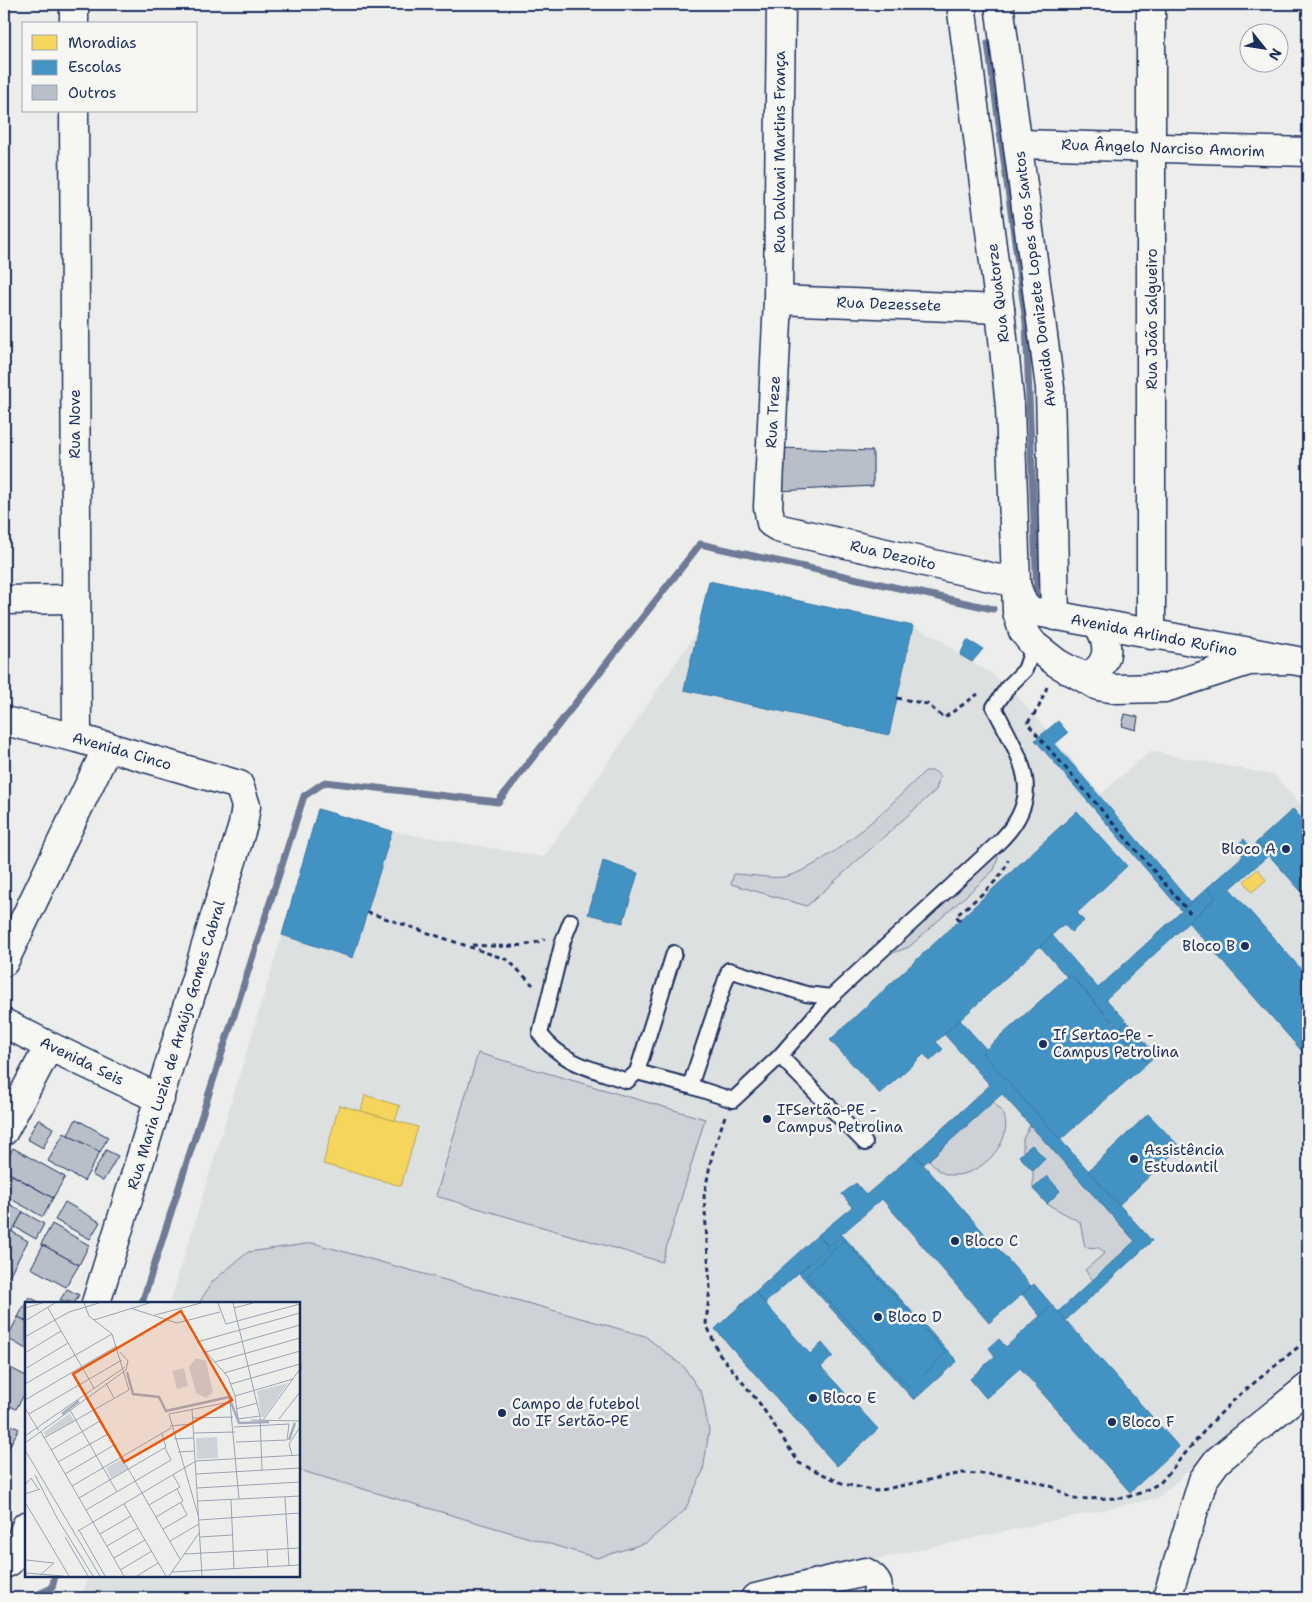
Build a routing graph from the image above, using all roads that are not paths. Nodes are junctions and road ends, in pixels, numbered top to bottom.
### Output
1 (74, 4) edge
2 (761, 4) edge
3 (781, 4) edge
4 (792, 4) edge
5 (1151, 4) edge
6 (1000, 11) edge
7 (963, 13) edge
8 (74, 22) edge
9 (74, 112) edge
10 (1019, 144) junction
11 (1152, 148) junction
12 (1308, 152) edge
13 (778, 300) junction
14 (1000, 308) junction
15 (770, 523) joint
16 (1016, 583) junction
17 (76, 599) junction
18 (4, 600) edge
19 (1055, 616) junction
20 (1098, 625) junction
21 (1151, 635) junction
22 (1034, 645) junction
23 (1298, 662) edge
24 (1062, 666) junction
25 (4, 721) edge
26 (77, 738) junction
27 (108, 746) junction
28 (239, 785) joint
29 (571, 921) road end
30 (674, 953) dead end
31 (4, 962) edge
32 (831, 996) junction
33 (4, 1022) edge
34 (48, 1046) junction
35 (780, 1056) junction
36 (637, 1072) junction
37 (690, 1086) junction
38 (160, 1099) junction
39 (4, 1131) edge
40 (865, 1142) dead end
41 (96, 1302) edge
42 (1308, 1387) edge
43 (25, 1529) edge
44 (6, 1563) edge
45 (876, 1588) edge
46 (755, 1598) edge
47 (1167, 1598) edge

1 - 8 street
2 - 3 street
3 - 4 street
3 - 13 street, Rua Dalvani Martins França
5 - 11 street, Rua João Salgueiro
6 - 7 street
6 - 10 street, Avenida Donizete Lopes dos Santos
7 - 14 street, Rua Quatorze
9 - 17 street, Rua Nove
10 - 11 street, Rua Ângelo Narciso Amorim
10 - 19 street, Avenida Donizete Lopes dos Santos
11 - 12 street, Rua Ângelo Narciso Amorim
11 - 21 street, Rua João Salgueiro
13 - 14 street, Rua Dezessete
13 - 15 street, Rua Treze
14 - 16 street, Rua Quatorze
15 - 16 street, Rua Dezoito
16 - 19 street, Avenida Arlindo Rufino
16 - 22 street, Rua Quatorze
17 - 18 street
17 - 26 street, Rua Nove
19 - 20 street, Avenida Arlindo Rufino
20 - 21 street, Avenida Arlindo Rufino
20 - 24 street
21 - 23 street, Avenida Arlindo Rufino
22 - 24 street
22 - 32 lane
23 - 24 street
25 - 26 street, Avenida Cinco
26 - 27 street, Avenida Cinco
27 - 28 street, Avenida Cinco
27 - 31 street
28 - 38 street, Rua Maria Luzia de Araújo Gomes Cabral
29 - 36 lane
30 - 36 lane
32 - 35 lane
32 - 37 lane
33 - 34 street, Avenida Seis
34 - 38 street, Avenida Seis
34 - 39 street
35 - 37 lane
35 - 40 lane
36 - 37 lane
38 - 41 street, Rua Maria Luzia de Araújo Gomes Cabral
42 - 47 street
43 - 44 street
45 - 46 street

